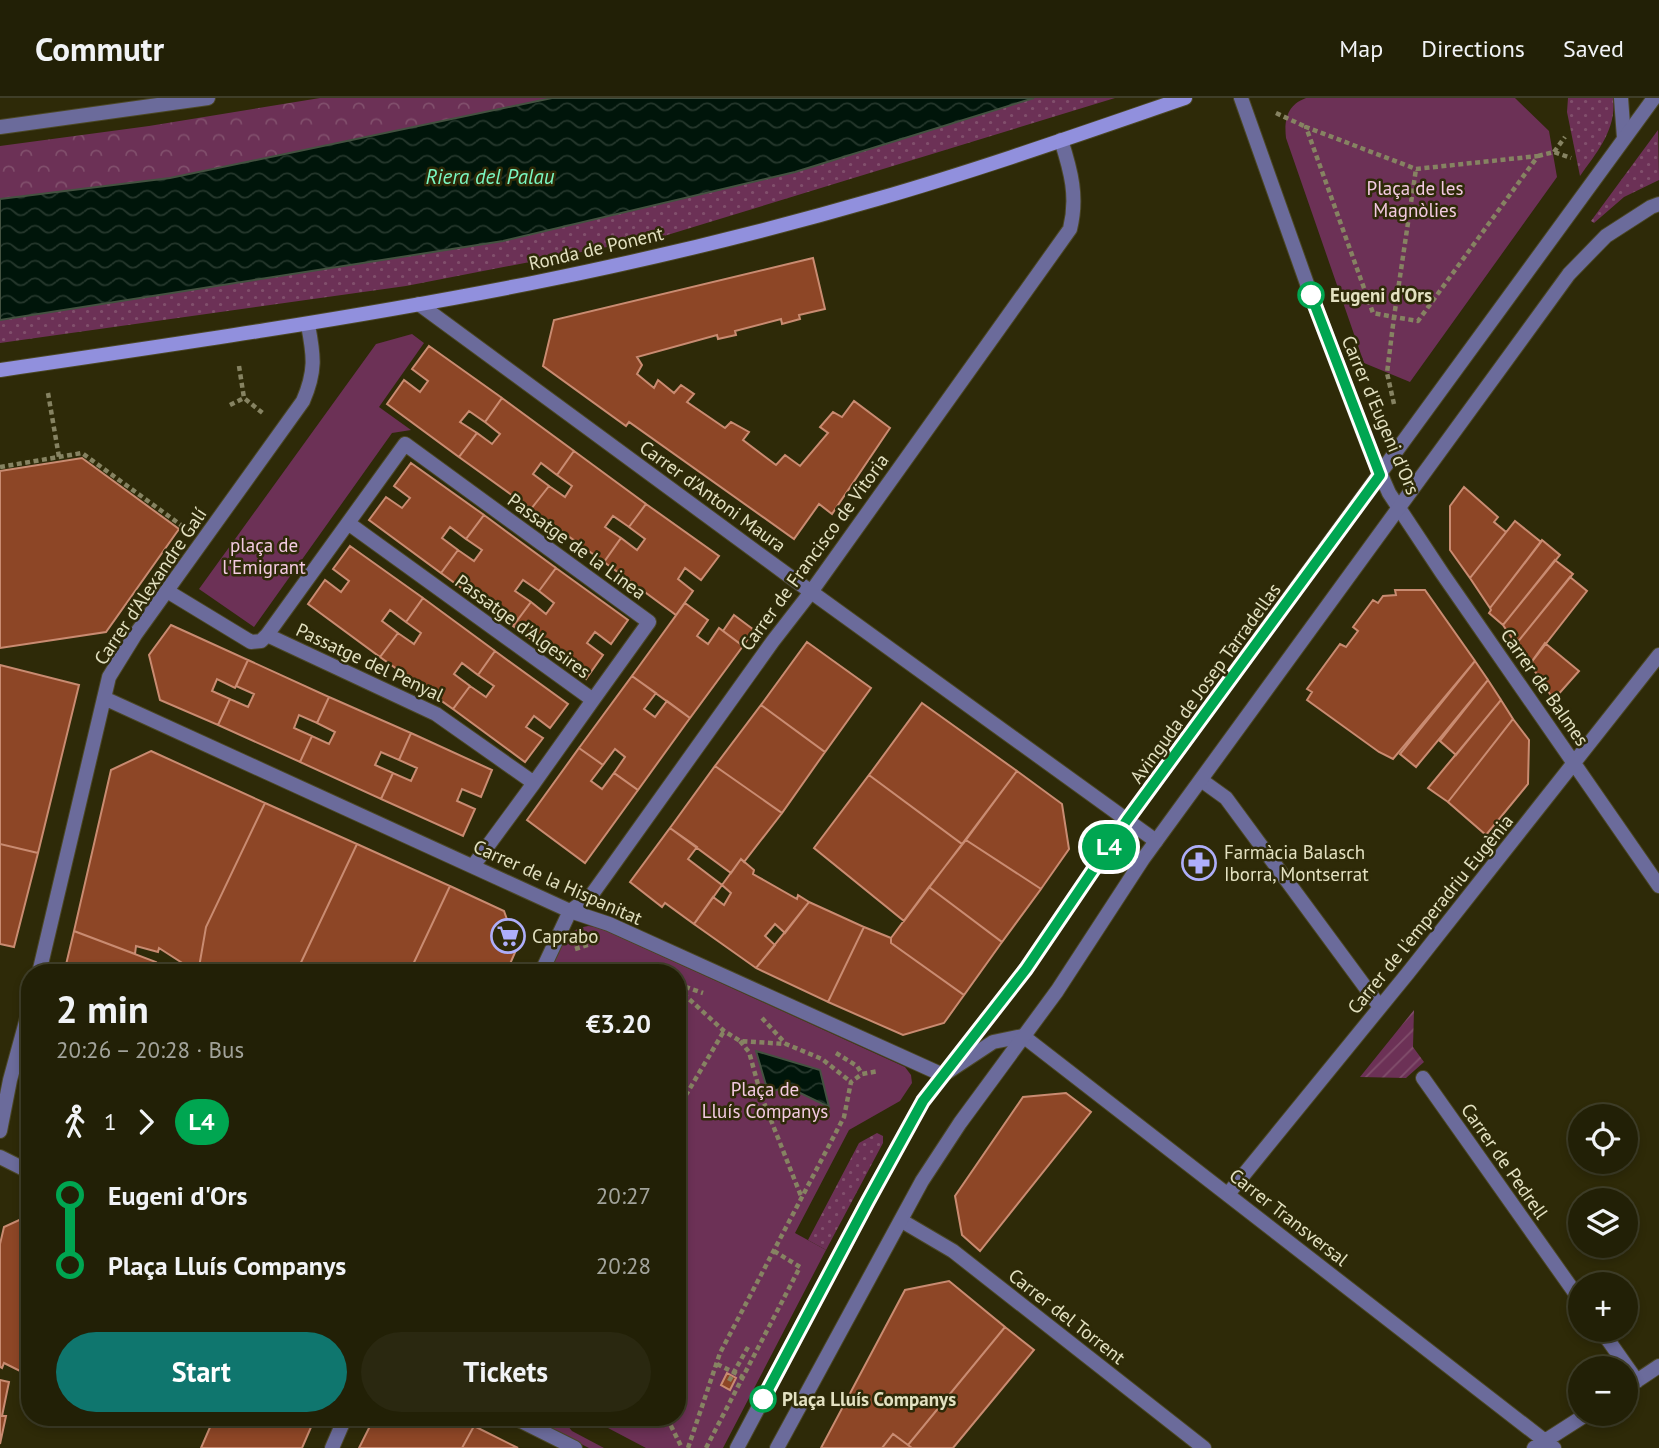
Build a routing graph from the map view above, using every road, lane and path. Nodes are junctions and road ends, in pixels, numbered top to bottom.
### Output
1 (208, 98) edge
2 (1185, 98) edge
3 (1241, 98) edge
4 (1621, 98) edge
5 (1657, 99) edge
6 (123, 104) edge
7 (1276, 113) dead end
8 (0, 127) edge
9 (1306, 127) junction
10 (1565, 137) dead end
11 (1624, 138) junction
12 (1061, 140) junction
13 (1554, 152) junction
14 (1538, 156) junction
15 (1571, 158) dead end
16 (1416, 169) junction
17 (1659, 204) edge
18 (419, 303) junction
19 (1394, 317) junction
20 (308, 325) junction
21 (239, 366) dead end
22 (0, 370) edge
23 (48, 393) dead end
24 (244, 398) junction
25 (1394, 404) dead end
26 (230, 405) dead end
27 (265, 415) dead end
28 (59, 457) junction
29 (0, 467) edge
30 (1380, 475) junction
31 (1399, 510) junction
32 (348, 523) junction
33 (185, 527) dead end
34 (167, 591) junction
35 (811, 592) junction
36 (267, 635) junction
37 (1659, 655) edge
38 (104, 698) junction
39 (593, 700) junction
40 (1574, 762) junction
41 (1201, 780) junction
42 (534, 783) junction
43 (1127, 820) junction
44 (1157, 841) junction
45 (473, 866) junction
46 (1659, 886) edge
47 (570, 911) junction
48 (41, 964) edge
49 (545, 964) edge
50 (686, 989) edge
51 (686, 995) edge
52 (715, 997) dead end
53 (1380, 1007) junction
54 (753, 1010) dead end
55 (724, 1031) junction
56 (1023, 1036) junction
57 (21, 1040) edge
58 (740, 1041) junction
59 (786, 1044) junction
60 (830, 1048) dead end
61 (879, 1071) dead end
62 (862, 1074) junction
63 (943, 1075) junction
64 (1423, 1078) dead end
65 (851, 1082) junction
66 (686, 1095) edge
67 (0, 1131) edge
68 (0, 1157) edge
69 (21, 1168) edge
70 (1228, 1194) junction
71 (802, 1197) junction
72 (902, 1221) junction
73 (774, 1251) junction
74 (1568, 1283) edge
75 (748, 1347) dead end
76 (717, 1364) junction
77 (1659, 1366) edge
78 (733, 1373) junction
79 (743, 1377) junction
80 (1638, 1380) edge
81 (729, 1381) dead end
82 (342, 1426) edge
83 (531, 1426) edge
84 (671, 1426) edge
85 (1571, 1426) edge
86 (1544, 1446) edge
87 (332, 1448) edge
88 (575, 1448) edge
89 (682, 1448) edge
90 (688, 1448) edge
91 (706, 1448) edge
92 (737, 1448) edge
93 (777, 1448) edge
94 (1204, 1448) edge

1 - 6 street
2 - 12 main road, Ronda de Ponent
3 - 30 street, Carrer d'Eugeni d'Ors
4 - 11 street
5 - 11 street, Avinguda de Josep Tarradellas
6 - 8 street
7 - 9 path
9 - 16 path
9 - 19 path
10 - 13 path
11 - 30 street, Avinguda de Josep Tarradellas
12 - 18 main road, Ronda de Ponent
12 - 35 street, Carrer de Francisco de Vitoria
13 - 14 path
13 - 15 path
14 - 16 path
14 - 19 path
16 - 19 path
17 - 31 street
18 - 20 main road, Ronda de Ponent
18 - 35 street, Carrer d'Antoni Maura
19 - 25 path
20 - 22 main road, Ronda de Ponent
20 - 34 street, Carrer d'Alexandre Galí
21 - 24 path
23 - 28 path
24 - 26 path
24 - 27 path
28 - 29 path
28 - 33 path
30 - 31 street, Carrer d'Eugeni d'Ors
30 - 43 street, Avinguda de Josep Tarradellas
31 - 40 street, Carrer de Balmes
31 - 41 street
32 - 36 street
32 - 39 street, Passatge d'Algesires
32 - 39 street, Passatge de la Linea
34 - 36 street, Passatge del Penyal
34 - 38 street, Carrer d'Alexandre Galí
35 - 43 street, Carrer d'Antoni Maura
35 - 47 street, Carrer de Francisco de Vitoria
36 - 42 street, Passatge del Penyal
37 - 40 street, Carrer de l'emperadriu Eugènia
38 - 45 street, Carrer de la Hispanitat
38 - 48 street, Carrer d'Alexandre Galí
39 - 42 street, Passatge d'Algesires
40 - 46 street, Carrer de Balmes
40 - 53 street, Carrer de l'emperadriu Eugènia
41 - 44 street
41 - 53 street
42 - 45 street
43 - 44 street, Carrer d'Antoni Maura
43 - 63 street, Avinguda de Josep Tarradellas
44 - 56 street
45 - 47 street, Carrer de la Hispanitat
47 - 49 street, Carrer de Francisco de Vitoria
47 - 63 street, Carrer de la Hispanitat
50 - 52 path
51 - 55 path
53 - 70 street, Carrer de l'emperadriu Eugènia
54 - 59 path
55 - 58 path
55 - 66 path
56 - 63 street
56 - 70 street, Carrer Transversal
56 - 72 street
57 - 67 street
58 - 59 path
58 - 71 path
59 - 65 path
60 - 62 path
61 - 62 path
62 - 65 path
63 - 92 street, Avinguda de Josep Tarradellas
64 - 74 street, Carrer de Pedrell
65 - 71 path
68 - 69 street
70 - 86 street, Carrer Transversal
71 - 73 path
72 - 93 street
72 - 94 street, Carrer del Torrent
73 - 76 path
73 - 79 path
75 - 78 path
76 - 78 path
76 - 90 path
77 - 80 street
78 - 79 path
78 - 81 path
79 - 91 path
82 - 87 street
83 - 88 street
84 - 89 path
85 - 86 street

